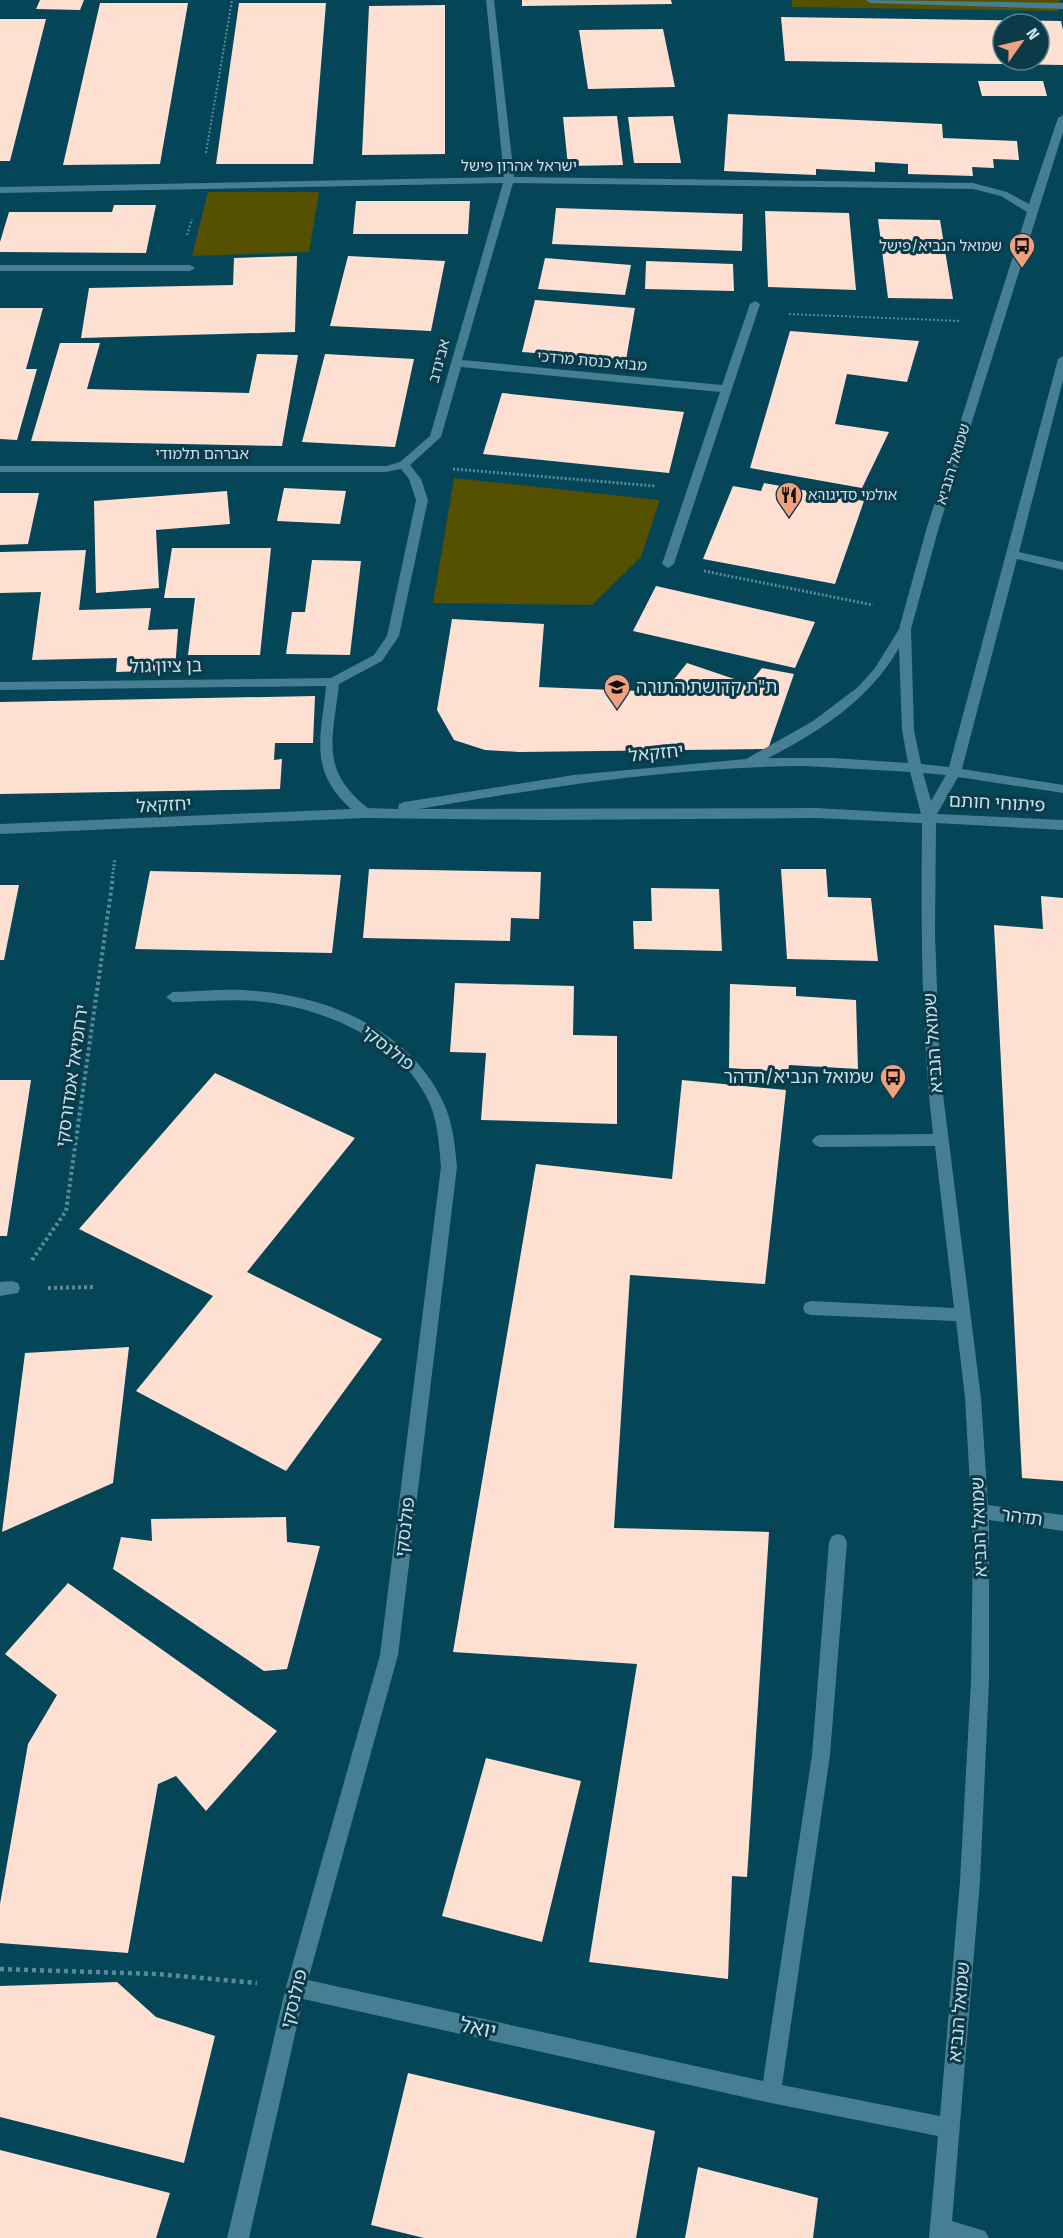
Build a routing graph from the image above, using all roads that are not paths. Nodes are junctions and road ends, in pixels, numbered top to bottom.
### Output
1 (490, 0) edge
2 (870, 0) edge
3 (1063, 6) edge
4 (1063, 118) edge
5 (509, 180) junction
6 (0, 190) edge
7 (1032, 211) junction
8 (0, 268) edge
9 (190, 268) dead end
10 (753, 309) road end
11 (1063, 359) edge
12 (455, 363) junction
13 (726, 389) junction
14 (404, 465) junction
15 (0, 469) edge
16 (1011, 554) junction
17 (668, 564) road end
18 (1063, 566) edge
19 (905, 629) junction
20 (333, 682) junction
21 (0, 686) edge
22 (746, 763) junction
23 (915, 768) junction
24 (954, 772) junction
25 (1063, 789) edge
26 (365, 813) junction
27 (929, 817) junction
28 (1063, 825) edge
29 (0, 829) edge
30 (173, 997) dead end
31 (942, 1140) junction
32 (820, 1141) dead end
33 (812, 1308) dead end
34 (963, 1315) junction
35 (980, 1511) junction
36 (1063, 1523) edge
37 (838, 1542) dead end
38 (296, 1987) junction
39 (771, 2093) junction
40 (950, 2128) junction
41 (941, 2233) edge
42 (238, 2238) edge
43 (978, 2238) edge

1 - 5 street, אבינדב
2 - 3 street
4 - 7 street, שמואל הנביא
5 - 6 street, ישראל אהרון פישל
5 - 7 street, ישראל אהרון פישל
5 - 12 street, אבינדב
7 - 19 street, שמואל הנביא
8 - 9 street
10 - 13 street
11 - 16 street, שמואל הנביא
12 - 13 street, מבוא כנסת מרדכי
12 - 14 street, אבינדב
13 - 17 street
14 - 15 street, אברהם תלמודי
14 - 20 street
16 - 18 street
16 - 24 street, שמואל הנביא
19 - 22 street
19 - 23 street, שמואל הנביא
20 - 21 street, בן ציון גול
20 - 26 street
22 - 23 street, יחזקאל
22 - 26 street, יחזקאל
23 - 24 street, יחזקאל
23 - 27 street, שמואל הנביא
24 - 25 street, פיתוחי חותם
24 - 27 street, שמואל הנביא
26 - 27 street, יחזקאל
26 - 29 street, יחזקאל
27 - 28 street, פיתוחי חותם
27 - 31 street, שמואל הנביא
30 - 38 street, פולנסקי
31 - 32 street
31 - 34 street, שמואל הנביא
33 - 34 street
34 - 35 street, שמואל הנביא
35 - 36 street, תדהר
35 - 40 street, שמואל הנביא
37 - 39 street
38 - 39 street, יואל
38 - 42 street, פולנסקי
39 - 40 street, יואל
40 - 41 street, שמואל הנביא
41 - 43 street

